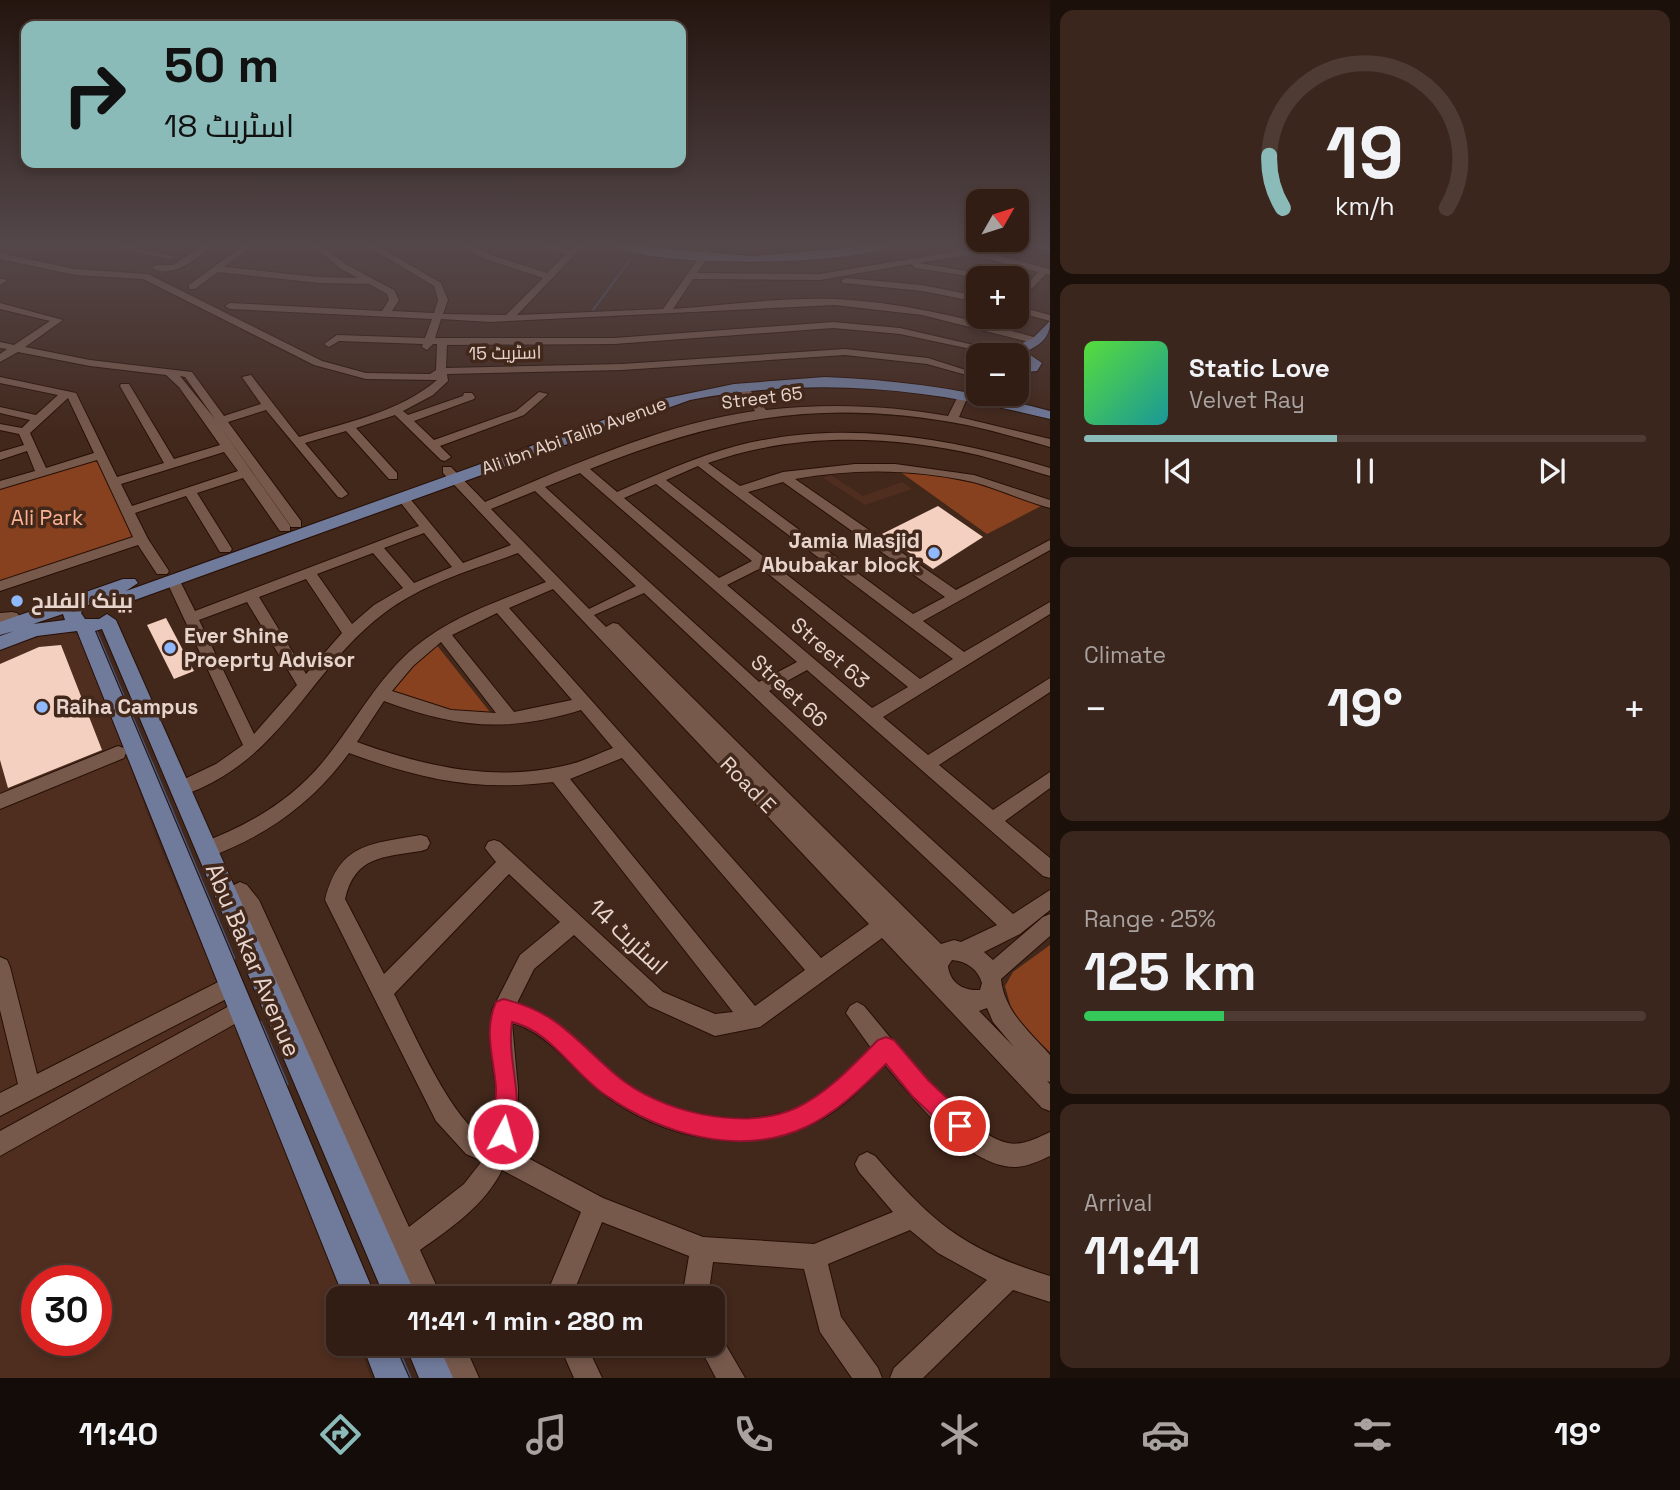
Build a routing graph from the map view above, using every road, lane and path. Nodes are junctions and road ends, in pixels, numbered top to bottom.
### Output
1 (10, 308) edge
2 (206, 308) edge
3 (275, 308) edge
4 (389, 308) edge
5 (440, 308) edge
6 (518, 308) edge
7 (669, 308) edge
8 (710, 308) edge
9 (888, 308) edge
10 (666, 312) junction
11 (1029, 312) edge
12 (386, 314) junction
13 (436, 317) junction
14 (509, 318) junction
15 (1050, 318) edge
16 (1050, 324) edge
17 (1037, 341) junction
18 (428, 344) junction
19 (0, 345) edge
20 (442, 345) junction
21 (946, 345) junction
22 (966, 345) edge
23 (1029, 345) edge
24 (576, 346) junction
25 (15, 349) junction
26 (966, 351) edge
27 (0, 359) edge
28 (928, 361) junction
29 (581, 369) junction
30 (1031, 369) edge
31 (441, 371) junction
32 (966, 372) edge
33 (247, 377) dead end
34 (0, 380) edge
35 (125, 386) dead end
36 (742, 387) junction
37 (432, 392) junction
38 (966, 393) edge
39 (66, 394) junction
40 (543, 394) dead end
41 (966, 394) edge
42 (268, 406) junction
43 (972, 406) edge
44 (1024, 406) edge
45 (832, 409) junction
46 (0, 410) edge
47 (395, 410) junction
48 (1050, 413) edge
49 (763, 414) junction
50 (36, 418) junction
51 (405, 419) junction
52 (952, 420) junction
53 (216, 422) junction
54 (348, 426) junction
55 (0, 427) edge
56 (24, 432) junction
57 (844, 437) junction
58 (297, 442) junction
59 (1050, 443) edge
60 (433, 444) junction
61 (32, 446) junction
62 (227, 447) junction
63 (1050, 449) edge
64 (901, 454) junction
65 (101, 455) junction
66 (0, 456) edge
67 (700, 462) junction
68 (171, 464) junction
69 (583, 469) junction
70 (452, 470) junction
71 (1046, 471) edge
72 (42, 473) junction
73 (245, 473) junction
74 (393, 476) dead end
75 (783, 476) junction
76 (658, 479) junction
77 (114, 482) junction
78 (0, 485) edge
79 (537, 486) junction
80 (189, 491) junction
81 (738, 491) junction
82 (342, 494) dead end
83 (615, 497) junction
84 (403, 498) junction
85 (1050, 504) edge
86 (490, 505) junction
87 (129, 511) junction
88 (291, 526) junction
89 (427, 527) junction
90 (141, 539) junction
91 (1050, 544) edge
92 (376, 547) junction
93 (520, 547) junction
94 (225, 549) junction
95 (762, 562) junction
96 (462, 570) junction
97 (309, 573) junction
98 (168, 576) junction
99 (555, 583) junction
100 (718, 584) junction
101 (0, 586) edge
102 (646, 587) junction
103 (412, 590) junction
104 (250, 596) junction
105 (955, 597) junction
106 (500, 607) junction
107 (1050, 607) edge
108 (595, 610) junction
109 (93, 615) junction
110 (0, 618) edge
111 (191, 618) junction
112 (912, 621) junction
113 (18, 623) junction
114 (0, 629) edge
115 (351, 634) junction
116 (444, 635) junction
117 (0, 643) edge
118 (963, 659) junction
119 (809, 662) junction
120 (1050, 684) edge
121 (306, 687) junction
122 (919, 687) junction
123 (758, 690) junction
124 (382, 694) junction
125 (584, 703) junction
126 (509, 716) junction
127 (872, 716) junction
128 (345, 744) junction
129 (252, 746) junction
130 (625, 750) junction
131 (118, 753) dead end
132 (927, 764) junction
133 (557, 775) junction
134 (1050, 779) edge
135 (180, 789) junction
136 (0, 802) edge
137 (992, 820) junction
138 (421, 843) dead end
139 (206, 850) junction
140 (1050, 870) edge
141 (227, 898) junction
142 (1050, 899) edge
143 (574, 923) junction
144 (1050, 923) edge
145 (883, 926) junction
146 (1013, 927) junction
147 (962, 951) junction
148 (940, 957) junction
149 (0, 967) edge
150 (820, 972) junction
151 (991, 983) junction
152 (232, 986) junction
153 (946, 988) junction
154 (382, 991) junction
155 (242, 1009) junction
156 (503, 1010) junction
157 (857, 1013) dead end
158 (752, 1020) junction
159 (886, 1048) junction
160 (1050, 1071) edge
161 (30, 1089) junction
162 (1050, 1100) edge
163 (0, 1105) edge
164 (0, 1144) edge
165 (1050, 1144) edge
166 (500, 1156) junction
167 (867, 1164) dead end
168 (368, 1165) junction
169 (347, 1178) junction
170 (596, 1207) junction
171 (911, 1217) junction
172 (405, 1245) junction
173 (703, 1248) junction
174 (814, 1257) junction
175 (383, 1260) junction
176 (1008, 1277) junction
177 (355, 1286) edge
178 (395, 1286) edge
179 (424, 1286) edge
180 (563, 1286) edge
181 (697, 1286) edge
182 (1050, 1289) edge
183 (384, 1356) edge
184 (426, 1356) edge
185 (455, 1356) edge
186 (578, 1356) edge
187 (718, 1356) edge
188 (392, 1378) edge
189 (436, 1378) edge
190 (465, 1378) edge
191 (588, 1378) edge
192 (731, 1378) edge
193 (868, 1378) edge
194 (904, 1378) edge

1 - 25 street
2 - 31 street
3 - 12 street
4 - 12 street
5 - 13 street
6 - 14 street
7 - 10 street
8 - 10 street
9 - 17 street
10 - 14 street
11 - 15 street
12 - 13 street
13 - 14 street
13 - 18 street
16 - 17 main road
17 - 23 main road
17 - 30 main road
18 - 18 street
18 - 20 street
19 - 25 street
20 - 22 street
20 - 24 street
20 - 31 street
21 - 24 street
21 - 26 street
21 - 28 street
24 - 29 street
25 - 27 street
25 - 53 street
28 - 29 street, اسٹریٹ 15
28 - 32 street, اسٹریٹ 15
29 - 31 street, اسٹریٹ 15
31 - 37 street, اسٹریٹ 15
33 - 42 street
34 - 39 street
35 - 68 street
36 - 41 main road, Ali ibn Abi Talib Avenue
36 - 49 street
36 - 70 main road, Ali ibn Abi Talib Avenue
37 - 47 street
37 - 51 street
38 - 70 main road, Ali ibn Abi Talib Avenue
39 - 50 street
39 - 65 street
40 - 60 street
42 - 53 street
42 - 58 street
43 - 52 street
44 - 48 main road, Ali ibn Abi Talib Avenue
45 - 49 street, Street 65
45 - 52 street, Street 65
45 - 57 street
46 - 50 street
47 - 51 street
47 - 54 street
49 - 69 street, Street 65
50 - 56 street
51 - 60 street
52 - 59 street, Street 65
53 - 62 street
53 - 88 street
54 - 58 street
54 - 74 street
55 - 56 street
56 - 61 street
57 - 64 street
57 - 67 street
58 - 82 street
60 - 70 street
61 - 66 street
61 - 72 street
62 - 68 street
62 - 73 street
63 - 71 street
64 - 71 street
64 - 75 street
64 - 85 street
65 - 72 street
65 - 77 street
67 - 76 street
67 - 81 street
68 - 77 street
69 - 79 street, Street 65
69 - 83 street, Street 63
70 - 84 main road, Ali ibn Abi Talib Avenue
70 - 86 street, Road E
70 - 88 main road, Ali ibn Abi Talib Avenue
70 - 93 street, Road E
72 - 78 street
73 - 80 street
73 - 88 street
75 - 81 street
75 - 105 street
76 - 83 street
76 - 95 street
77 - 87 street
79 - 86 street, Street 65
79 - 102 street, Street 66
80 - 87 street
80 - 94 street
81 - 112 street
83 - 100 street, Street 63
84 - 89 street
84 - 98 main road, Ali ibn Abi Talib Avenue
86 - 108 street, Road E
87 - 90 street
88 - 94 main road, Ali ibn Abi Talib Avenue
89 - 92 street
89 - 96 street
90 - 98 street
90 - 101 street
91 - 105 street
92 - 97 street
92 - 103 street
93 - 96 street
93 - 99 street, Road E
94 - 98 main road, Ali ibn Abi Talib Avenue
95 - 100 street
95 - 122 street
96 - 103 street
97 - 104 street
97 - 115 street
98 - 109 main road, Ali ibn Abi Talib Avenue
98 - 109 main road, Ali ibn Abi Talib Avenue
98 - 111 street
99 - 106 street
99 - 145 street, Road E
100 - 119 street, Street 63
102 - 108 street
102 - 123 street, Street 66
103 - 115 street
104 - 111 street
104 - 121 street
105 - 112 street
106 - 116 street
106 - 125 street
107 - 118 street
108 - 148 street, Road E
109 - 113 main road, Ali ibn Abi Talib Avenue
109 - 117 main road, Ali ibn Abi Talib Avenue
109 - 135 main road, Abu Bakar Avenue
109 - 152 main road, Abu Bakar Avenue
110 - 113 street
111 - 129 street
112 - 118 street
113 - 114 main road, Ali ibn Abi Talib Avenue
115 - 121 street
116 - 124 street
116 - 126 street
118 - 122 street
119 - 123 street
119 - 127 street, Street 63
120 - 132 street
121 - 129 street
122 - 127 street
123 - 146 street, Street 66
124 - 126 street
124 - 128 street
125 - 126 street
125 - 130 street
127 - 132 street, Street 63
128 - 133 street
128 - 139 street
129 - 135 street
130 - 133 street
130 - 150 street
131 - 136 street
132 - 137 street, Street 63
133 - 158 street
134 - 137 street
135 - 139 main road, Abu Bakar Avenue
137 - 140 street, Street 63
138 - 154 street
139 - 141 main road, Abu Bakar Avenue
141 - 168 street
141 - 169 main road, Abu Bakar Avenue
142 - 146 street
143 - 154 street, اسٹریٹ 14
143 - 156 street
143 - 158 street, اسٹریٹ 14
144 - 151 street
145 - 150 street, اسٹریٹ 14
145 - 153 street, Road E
146 - 147 street
147 - 148 street
147 - 151 street
148 - 153 street
149 - 161 street
150 - 158 street, اسٹریٹ 14
151 - 153 street
151 - 160 street
152 - 155 main road, Abu Bakar Avenue
152 - 161 street
153 - 162 street, Road E
154 - 166 street
155 - 164 street
155 - 177 main road, Abu Bakar Avenue
156 - 159 street
156 - 166 street
157 - 159 street
159 - 165 street
161 - 163 street
166 - 170 street
166 - 172 street
167 - 171 street
168 - 169 street
168 - 172 street
169 - 175 main road, Abu Bakar Avenue
170 - 173 street
170 - 180 street
171 - 174 street
171 - 176 street
172 - 175 street
172 - 179 street
173 - 174 street
173 - 181 street
174 - 193 street
175 - 178 main road, Abu Bakar Avenue
176 - 182 street
176 - 194 street
183 - 188 main road
184 - 189 main road
185 - 190 street
186 - 191 street
187 - 192 street

